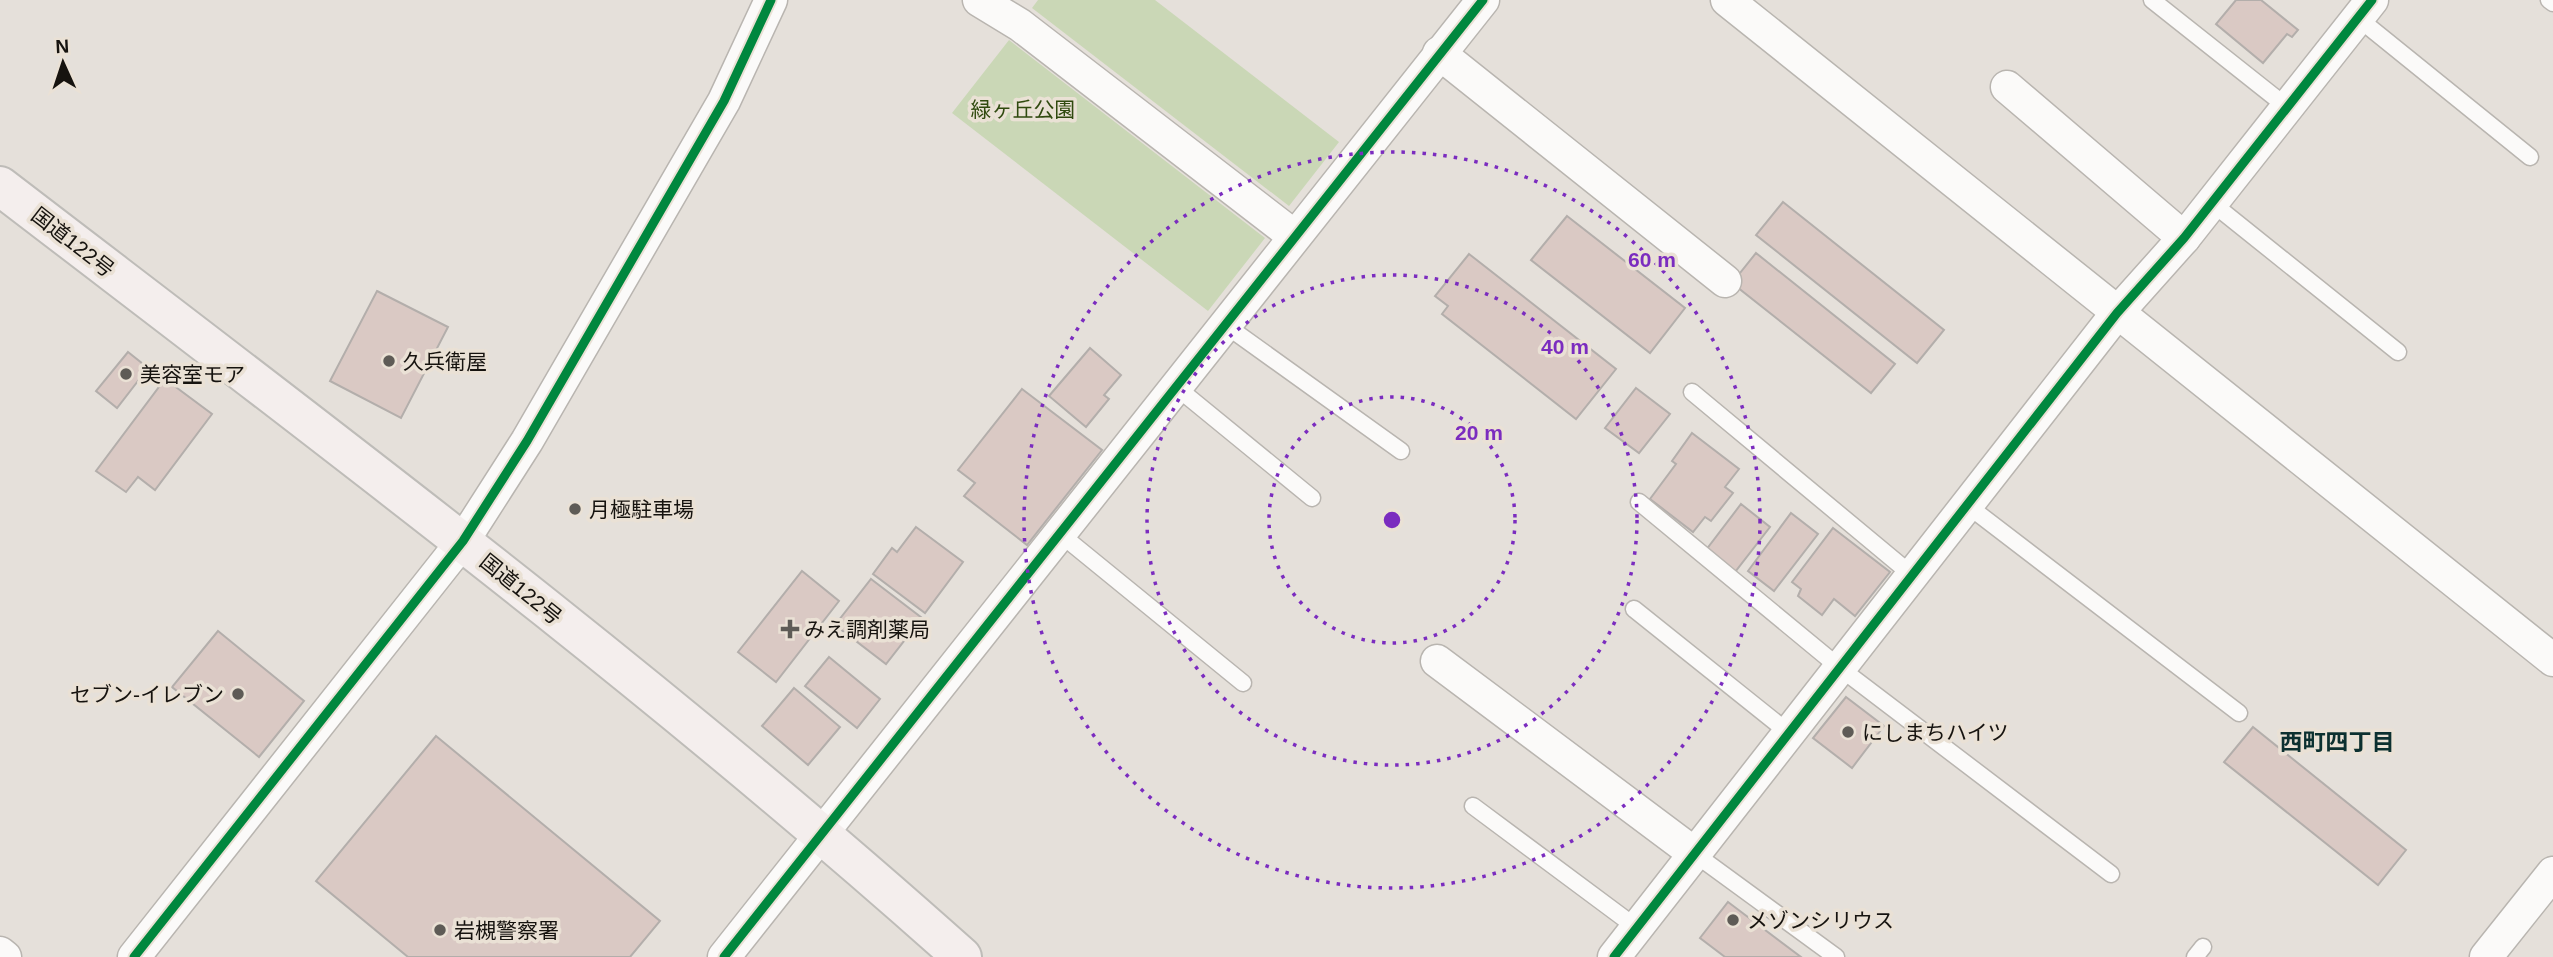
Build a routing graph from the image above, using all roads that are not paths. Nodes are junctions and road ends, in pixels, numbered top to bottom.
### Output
1 (771, 0) edge
2 (979, 0) edge
3 (1483, 0) edge
4 (1727, 0) edge
5 (2152, 0) edge
6 (2365, 9) edge
7 (1439, 53) junction
8 (2007, 87) dead end
9 (2287, 107) junction
10 (2530, 156) dead end
11 (0, 186) edge
12 (2212, 202) junction
13 (1294, 236) junction
14 (2184, 238) junction
15 (1725, 281) dead end
16 (2117, 313) junction
17 (1224, 324) junction
18 (2398, 352) dead end
19 (1175, 386) junction
20 (1692, 392) dead end
21 (1401, 451) dead end
22 (1312, 498) dead end
23 (1639, 502) dead end
24 (1968, 505) junction
25 (1059, 533) junction
26 (463, 541) junction
27 (1912, 575) junction
28 (1634, 609) dead end
29 (2553, 660) edge
30 (1437, 661) dead end
31 (1840, 668) junction
32 (1243, 683) dead end
33 (2239, 713) dead end
34 (1789, 733) junction
35 (1473, 806) dead end
36 (824, 833) junction
37 (1695, 854) junction
38 (2111, 874) dead end
39 (2549, 885) edge
40 (1637, 928) junction
41 (0, 953) edge
42 (5, 957) edge
43 (134, 957) edge
44 (724, 957) edge
45 (962, 957) edge
46 (1614, 957) edge
47 (1836, 957) edge
48 (2486, 957) edge

1 - 26 street
2 - 13 street
3 - 7 street
4 - 16 street
5 - 9 lane
6 - 9 street
6 - 10 lane
7 - 13 street
7 - 15 street
8 - 14 street
9 - 12 street
11 - 26 highway, 国道122号
12 - 14 street
12 - 18 lane
13 - 17 street
14 - 16 street
16 - 24 street
16 - 29 street
17 - 19 street
17 - 21 lane
19 - 22 lane
19 - 25 street
20 - 27 lane
23 - 31 lane
24 - 27 street
24 - 33 lane
25 - 32 lane
25 - 36 street
26 - 36 highway, 国道122号
26 - 43 street
27 - 31 street
28 - 34 lane
30 - 37 street
31 - 34 street
31 - 38 lane
34 - 37 street
35 - 40 lane
36 - 44 street
36 - 45 highway, 国道122号
37 - 40 street
37 - 47 lane
39 - 48 street
40 - 46 street
41 - 42 street

